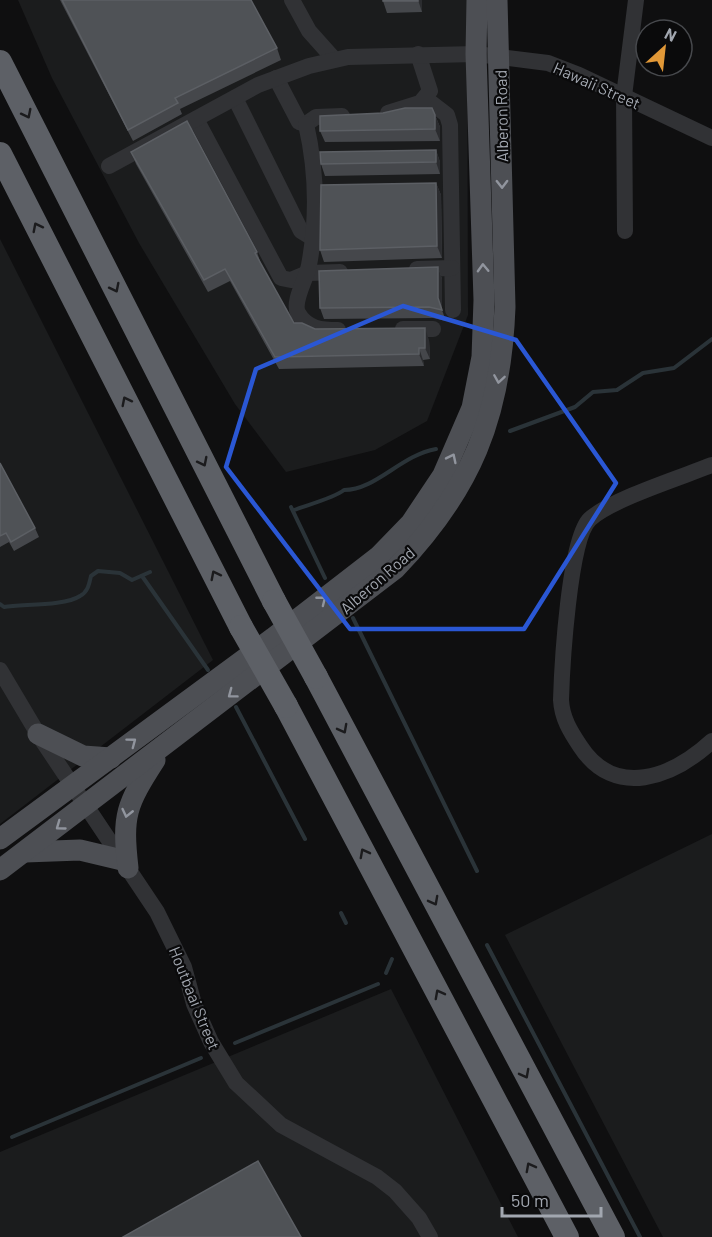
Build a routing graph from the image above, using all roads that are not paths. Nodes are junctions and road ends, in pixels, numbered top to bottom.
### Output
1 (292, 0) edge
2 (477, 0) edge
3 (497, 0) edge
4 (636, 0) edge
5 (418, 54) junction
6 (476, 54) junction
7 (500, 57) junction
8 (334, 59) junction
9 (0, 62) edge
10 (276, 78) junction
11 (624, 96) junction
12 (235, 98) junction
13 (425, 98) junction
14 (355, 116) edge
15 (374, 116) edge
16 (196, 119) junction
17 (306, 124) junction
18 (712, 138) edge
19 (0, 154) edge
20 (109, 166) dead end
21 (625, 231) dead end
22 (314, 239) junction
23 (452, 268) junction
24 (396, 270) edge
25 (352, 272) edge
26 (308, 273) junction
27 (453, 310) dead end
28 (387, 329) edge
29 (433, 329) dead end
30 (353, 330) edge
31 (712, 465) edge
32 (0, 670) edge
33 (38, 734) junction
34 (712, 741) edge
35 (165, 744) junction
36 (111, 758) junction
37 (72, 785) junction
38 (87, 806) junction
39 (0, 839) edge
40 (24, 852) junction
41 (125, 864) junction
42 (0, 870) edge
43 (430, 1237) edge
44 (567, 1237) edge
45 (612, 1237) edge

1 - 8 street
2 - 6 main road, Alberon Road
3 - 7 main road, Alberon Road
4 - 11 street
5 - 6 street, Hawaii Street
5 - 8 street, Hawaii Street
5 - 13 street
6 - 7 street, Hawaii Street
36 -> 6 main road, Alberon Road
7 - 11 street, Hawaii Street
7 -> 35 main road, Alberon Road
8 - 10 street, Hawaii Street
9 -> 45 highway, bridge
10 - 12 street, Hawaii Street
10 - 17 street
11 - 18 street, Hawaii Street
11 - 21 street
12 - 16 street, Hawaii Street
12 - 22 street
13 - 15 street
13 - 23 street
14 - 17 street
16 - 20 street, Hawaii Street
16 - 26 street
17 - 22 street
44 -> 19 highway, bridge
22 - 26 street
23 - 24 street
23 - 27 street
25 - 26 street
26 - 30 street
28 - 29 street
31 - 34 street
32 - 33 street, Houtbaai Street
33 - 36 main road
33 - 37 street, Houtbaai Street
35 - 38 main road, Alberon Road
35 -> 41 main road
36 - 37 main road, Alberon Road
37 - 38 street, Houtbaai Street
37 - 39 main road, Alberon Road
38 -> 40 main road, Alberon Road
38 - 41 street, Houtbaai Street
40 - 41 main road
40 - 42 main road, Alberon Road
41 - 43 street, Houtbaai Street

